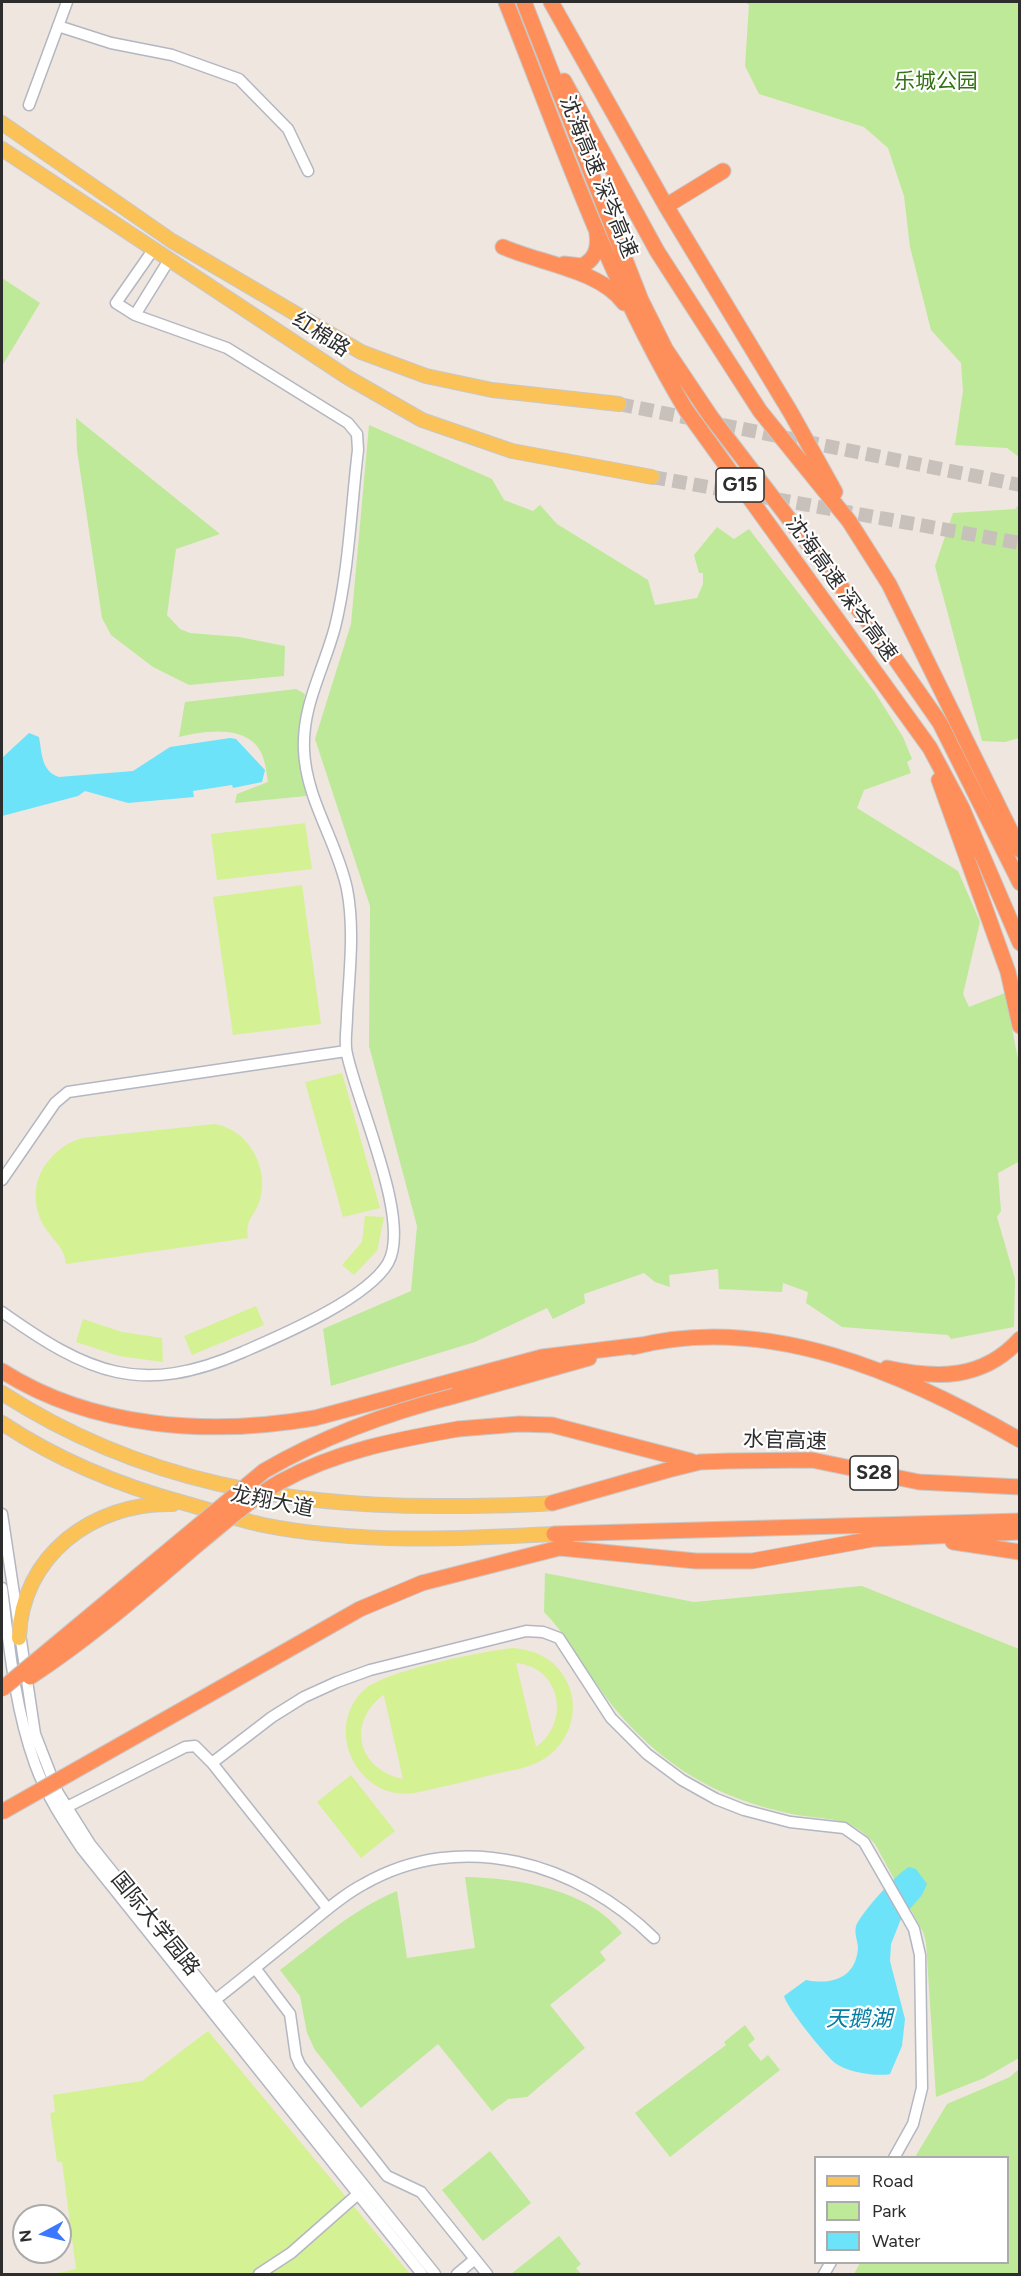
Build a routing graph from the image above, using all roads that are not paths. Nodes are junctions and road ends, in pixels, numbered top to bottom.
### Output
1 (67, 2) edge
2 (506, 2) edge
3 (524, 2) edge
4 (551, 2) edge
5 (533, 23) junction
6 (58, 26) junction
7 (29, 105) dead end
8 (2, 123) edge
9 (2, 149) edge
10 (308, 171) dead end
11 (723, 171) dead end
12 (666, 206) junction
13 (597, 231) junction
14 (153, 250) junction
15 (169, 260) junction
16 (135, 315) junction
17 (635, 318) junction
18 (619, 404) tunnel mouth
19 (652, 477) tunnel mouth
20 (849, 521) junction
21 (930, 748) junction
22 (1020, 850) edge
23 (1020, 883) edge
24 (1020, 943) edge
25 (1020, 1026) edge
26 (346, 1051) junction
27 (2, 1180) edge
28 (2, 1312) edge
29 (1020, 1340) edge
30 (641, 1345) junction
31 (825, 1353) junction
32 (2, 1371) edge
33 (2, 1393) edge
34 (2, 1423) edge
35 (1020, 1440) edge
36 (700, 1462) junction
37 (1020, 1487) edge
38 (552, 1503) joint
39 (190, 1505) junction
40 (2, 1514) edge
41 (1020, 1521) edge
42 (633, 1532) junction
43 (1020, 1532) edge
44 (909, 1537) junction
45 (557, 1541) junction
46 (1020, 1552) edge
47 (676, 1558) junction
48 (2, 1588) edge
49 (7, 1629) junction
50 (19, 1638) junction
51 (2, 1640) edge
52 (2, 1689) edge
53 (2, 1695) edge
54 (212, 1764) junction
55 (62, 1809) junction
56 (2, 1812) edge
57 (328, 1909) junction
58 (654, 1938) dead end
59 (255, 1968) junction
60 (211, 2003) junction
61 (895, 2156) edge
62 (358, 2193) junction
63 (475, 2259) junction
64 (259, 2274) edge
65 (422, 2274) edge
66 (435, 2274) edge
67 (457, 2274) edge
68 (487, 2274) edge

1 - 6 street
2 - 13 highway, 沈海高速 深岑高速 / G15
3 - 5 highway, 沈海高速 深岑高速 / G15
4 - 12 highway
5 - 20 highway
5 - 23 highway, 沈海高速 深岑高速 / G15
6 - 7 street
6 - 10 street
8 - 18 main road, 红棉路
9 - 14 main road, 红棉路
11 - 12 highway
12 - 20 highway
13 - 17 highway, 沈海高速 深岑高速 / G15
13 - 17 highway
14 - 15 main road, 红棉路
14 - 16 street
15 - 16 street
15 - 19 main road, 红棉路
16 - 26 street
17 - 21 highway, 沈海高速 深岑高速 / G15
20 - 22 highway
21 - 24 highway, 沈海高速 深岑高速 / G15
21 - 25 highway
26 - 27 street
26 - 28 street
29 - 31 highway
30 - 31 highway
30 - 32 highway
30 - 52 highway, bridge
31 - 35 highway
33 - 38 main road, 龙翔大道
34 - 39 main road, 龙翔大道
36 - 37 highway, 水官高速 / S28
36 - 38 highway, 水官高速 / S28
36 - 53 highway, bridge
39 - 45 main road, 龙翔大道
39 - 50 main road
40 - 50 street, 国际大学园路
41 - 42 highway
42 - 45 highway
42 - 47 highway
43 - 44 highway
44 - 46 highway
44 - 47 highway
45 - 47 highway
45 - 56 highway, bridge
48 - 49 street, 国际大学园路
49 - 51 street
49 - 55 street, 国际大学园路
50 - 55 street, 国际大学园路
54 - 55 street
54 - 57 street
54 - 61 street
55 - 60 street, 国际大学园路
57 - 58 street
57 - 59 street
59 - 60 street
59 - 63 street
60 - 62 street, 国际大学园路
60 - 66 street, 国际大学园路
62 - 64 street
62 - 65 street, 国际大学园路
63 - 67 street
63 - 68 street

